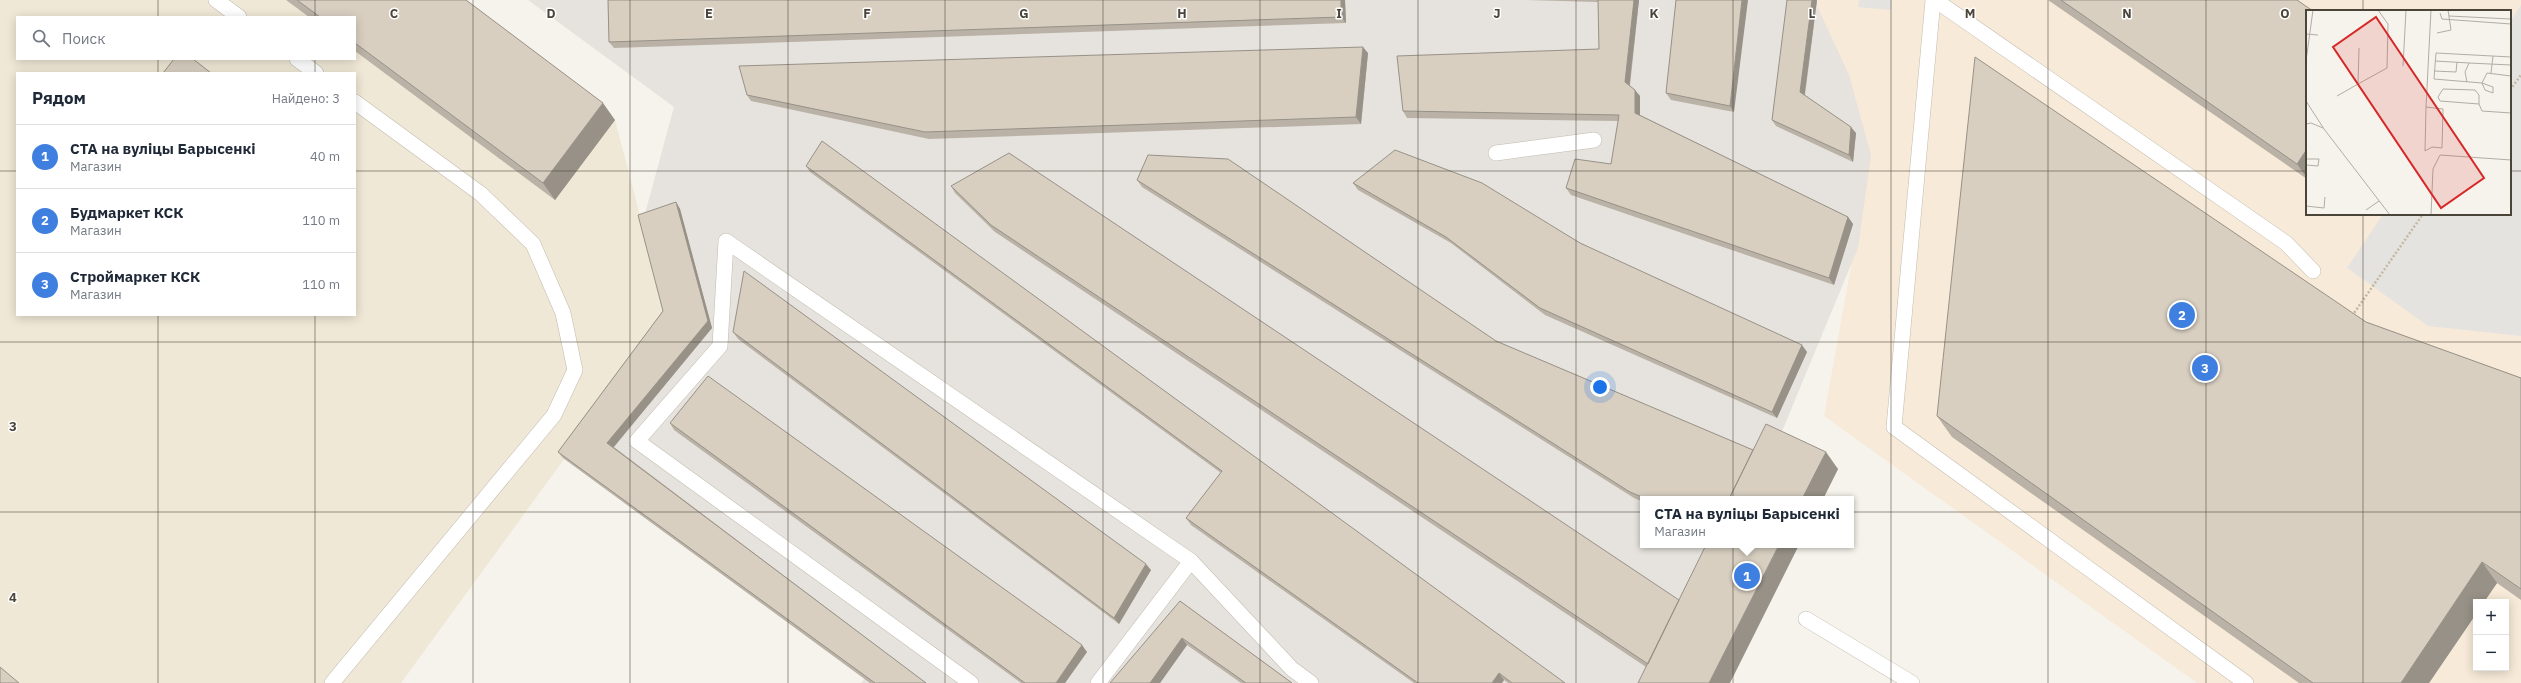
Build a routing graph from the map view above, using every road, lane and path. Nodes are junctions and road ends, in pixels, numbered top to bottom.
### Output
1 (216, 0) edge
2 (1934, 0) edge
3 (238, 16) edge
4 (298, 60) edge
5 (315, 72) edge
6 (2521, 75) edge
7 (2511, 89) edge
8 (356, 103) edge
9 (1594, 140) dead end
10 (1496, 153) dead end
11 (2422, 215) edge
12 (2313, 272) dead end
13 (2351, 316) edge
14 (1191, 561) junction
15 (1806, 619) dead end
16 (332, 683) edge
17 (971, 683) edge
18 (1098, 683) edge
19 (1312, 683) edge
20 (1912, 683) edge
21 (2246, 683) edge

1 - 3 lane
2 - 12 lane
2 - 21 lane
4 - 5 lane
6 - 7 path
8 - 16 lane
9 - 10 lane
11 - 13 path
14 - 17 lane
14 - 18 lane
14 - 19 lane
15 - 20 lane

